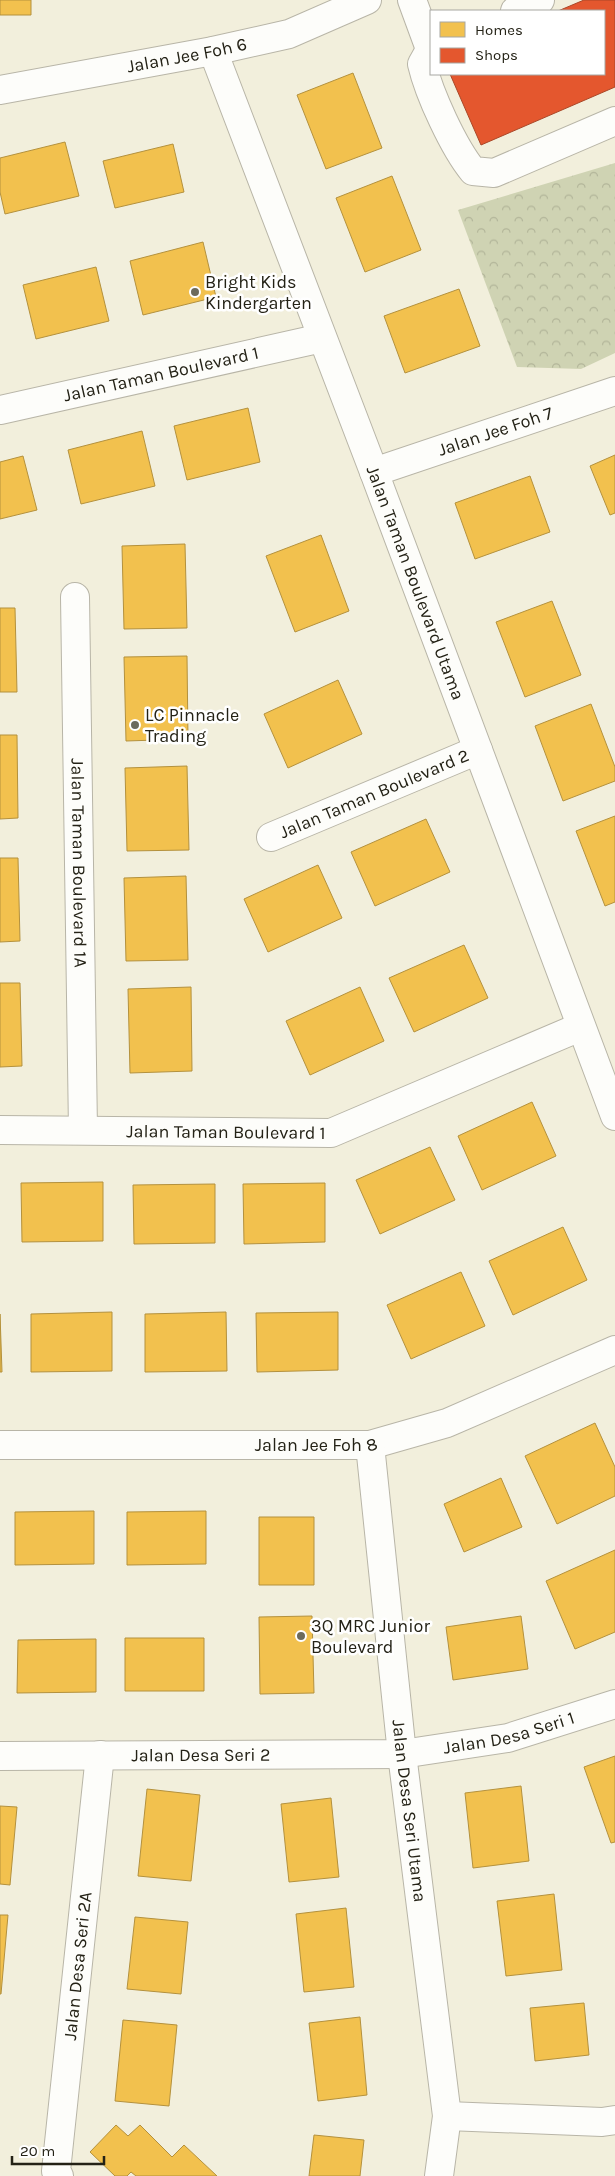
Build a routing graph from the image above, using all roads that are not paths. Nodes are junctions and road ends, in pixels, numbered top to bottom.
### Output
1 (367, 0) edge
2 (412, 0) edge
3 (540, 0) edge
4 (517, 10) edge
5 (430, 45) edge
6 (213, 50) junction
7 (430, 50) edge
8 (0, 90) edge
9 (615, 121) edge
10 (322, 338) junction
11 (615, 390) edge
12 (0, 410) edge
13 (374, 472) junction
14 (75, 597) dead end
15 (478, 750) junction
16 (272, 837) dead end
17 (580, 1027) junction
18 (615, 1116) edge
19 (0, 1130) edge
20 (83, 1130) junction
21 (615, 1350) edge
22 (0, 1445) edge
23 (370, 1445) junction
24 (615, 1704) edge
25 (402, 1754) junction
26 (100, 1755) junction
27 (0, 1756) edge
28 (447, 2116) junction
29 (615, 2120) edge
30 (58, 2176) edge
31 (439, 2176) edge

1 - 6 street, Jalan Jee Foh 6
2 - 5 street
3 - 4 street
6 - 8 street, Jalan Jee Foh 6
6 - 10 street, Jalan Taman Boulevard Utama
7 - 9 street
10 - 12 street, Jalan Taman Boulevard 1
10 - 13 street, Jalan Taman Boulevard Utama
11 - 13 street, Jalan Jee Foh 7
13 - 15 street, Jalan Taman Boulevard Utama
14 - 20 street, Jalan Taman Boulevard 1A
15 - 16 street, Jalan Taman Boulevard 2
15 - 17 street, Jalan Taman Boulevard Utama
17 - 18 street, Jalan Taman Boulevard Utama
17 - 20 street, Jalan Taman Boulevard 1
19 - 20 street, Jalan Taman Boulevard 1
21 - 23 street, Jalan Jee Foh 8
22 - 23 street, Jalan Jee Foh 8
23 - 25 street, Jalan Desa Seri Utama
24 - 25 street, Jalan Desa Seri 1
25 - 26 street, Jalan Desa Seri 2
25 - 28 street, Jalan Desa Seri Utama
26 - 27 street, Jalan Desa Seri 2
26 - 30 street, Jalan Desa Seri 2A
28 - 29 street
28 - 31 street, Jalan Desa Seri Utama

